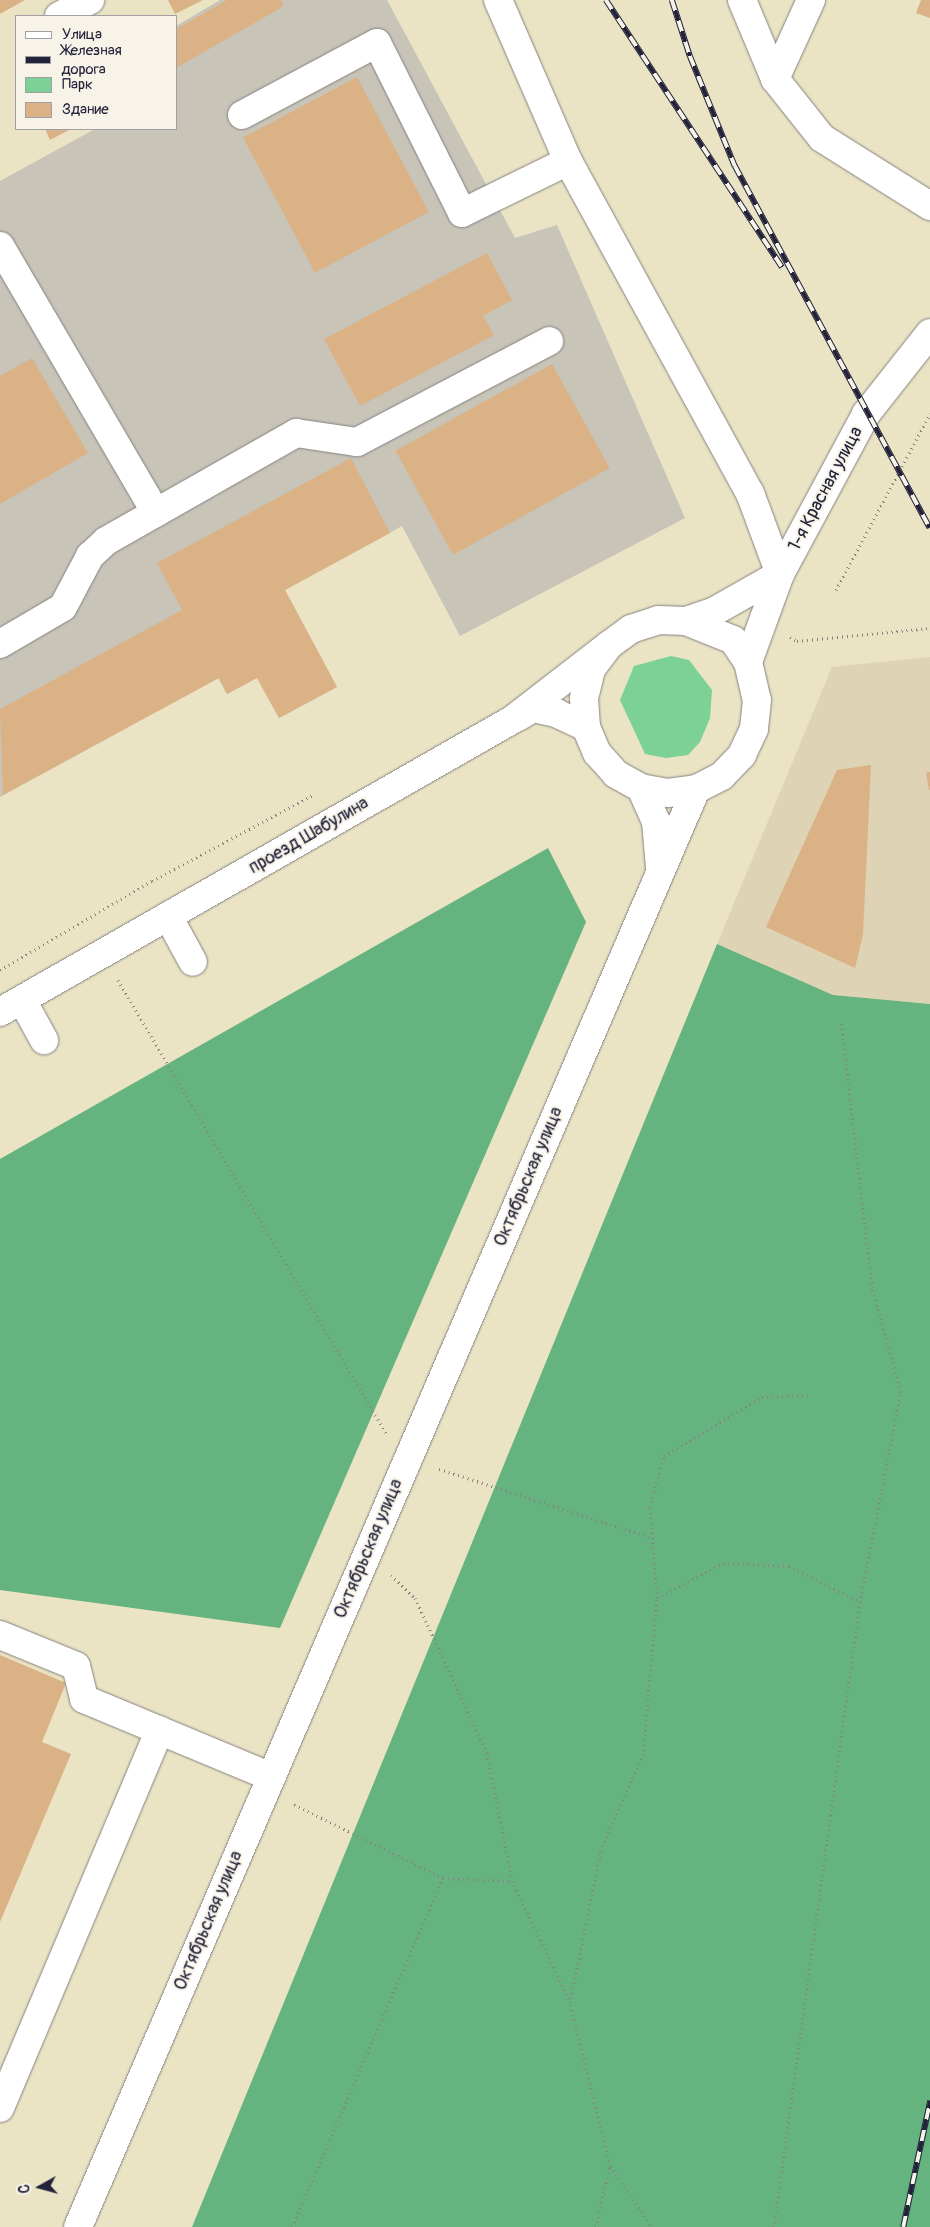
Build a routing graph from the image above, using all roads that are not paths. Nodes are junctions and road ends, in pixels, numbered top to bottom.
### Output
1 (90, 0) edge
2 (498, 0) edge
3 (742, 0) edge
4 (811, 0) edge
5 (60, 15) edge
6 (775, 79) junction
7 (242, 115) dead end
8 (568, 161) junction
9 (930, 206) edge
10 (0, 246) edge
11 (930, 333) edge
12 (550, 341) dead end
13 (156, 513) junction
14 (780, 574) junction
15 (686, 620) junction
16 (0, 644) edge
17 (609, 645) junction
18 (748, 662) junction
19 (512, 720) junction
20 (586, 727) junction
21 (641, 788) junction
22 (696, 789) junction
23 (661, 872) junction
24 (168, 916) junction
25 (194, 962) dead end
26 (11, 1006) edge
27 (44, 1040) dead end
28 (0, 1635) edge
29 (160, 1730) junction
30 (268, 1784) junction
31 (0, 2108) edge
32 (78, 2227) edge

1 - 5 street
2 - 8 street
3 - 6 street
4 - 6 street
6 - 9 street
7 - 8 street
8 - 14 street
10 - 13 street
11 - 14 street, 1-я Красная улица
12 - 13 street
13 - 16 street
14 - 15 street, проезд Шабулина
14 - 18 street, 1-я Красная улица
15 - 17 street, проезд Шабулина
15 - 18 street, проезд Шабулина
17 - 19 street, проезд Шабулина
17 - 20 street, проезд Шабулина
18 - 22 street, проезд Шабулина
19 - 20 street
19 - 24 street, проезд Шабулина
20 - 21 street, проезд Шабулина
21 - 22 street, проезд Шабулина
21 - 23 street, Октябрьская улица
22 - 23 street, Октябрьская улица
23 - 30 street, Октябрьская улица
24 - 25 street
24 - 26 street, проезд Шабулина
26 - 27 street
28 - 29 street
29 - 30 street
29 - 31 street
30 - 32 street, Октябрьская улица

